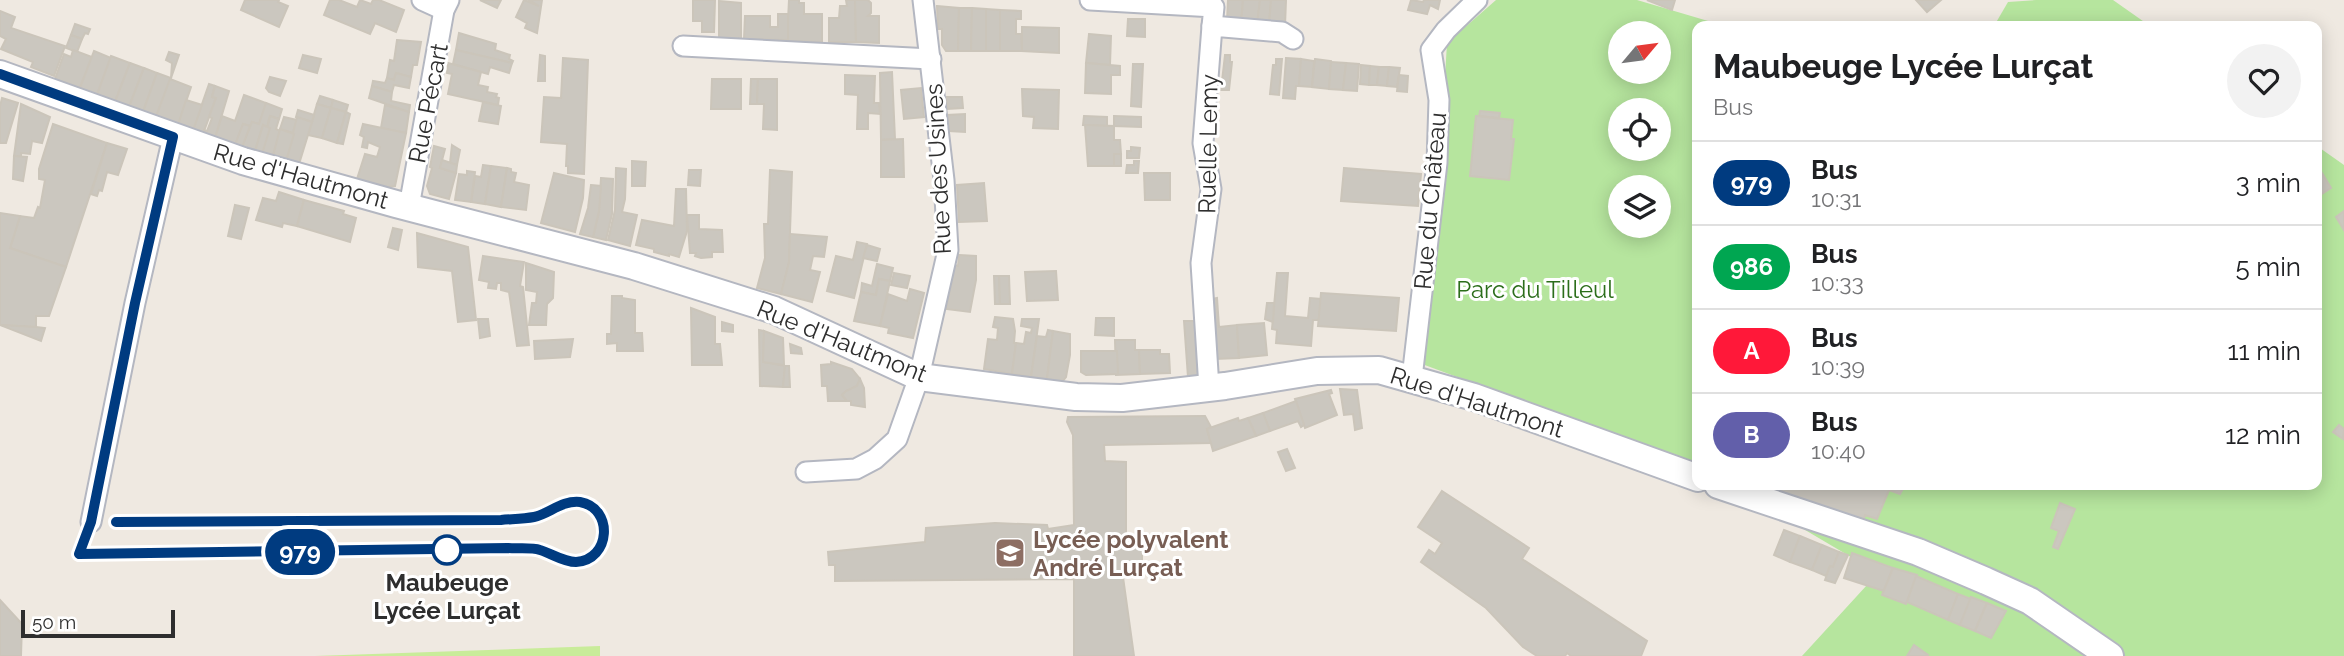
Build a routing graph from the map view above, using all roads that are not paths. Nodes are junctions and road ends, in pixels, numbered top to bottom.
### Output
1 (422, 0) edge
2 (923, 0) edge
3 (1090, 0) edge
4 (1477, 0) edge
5 (447, 5) edge
6 (1214, 11) edge
7 (1293, 39) dead end
8 (683, 46) dead end
9 (931, 59) junction
10 (0, 74) edge
11 (173, 137) junction
12 (409, 207) junction
13 (919, 377) junction
14 (1412, 378) junction
15 (1209, 388) junction
16 (806, 472) dead end
17 (1692, 476) edge
18 (1733, 490) edge
19 (91, 522) dead end
20 (2110, 656) edge

1 - 5 street
2 - 9 street, Rue des Usines
3 - 6 street
4 - 14 street, Rue du Château
5 - 12 street, Rue Pécart
6 - 7 street
6 - 15 street, Ruelle Lemy
8 - 9 street
9 - 13 street, Rue des Usines
10 - 11 street, Rue d'Hautmont
11 - 12 street, Rue d'Hautmont
11 - 19 street
12 - 13 street, Rue d'Hautmont
13 - 15 street, Rue d'Hautmont
13 - 16 street, Rue des Usines
14 - 15 street, Rue d'Hautmont
14 - 17 street, Rue d'Hautmont
18 - 20 street

